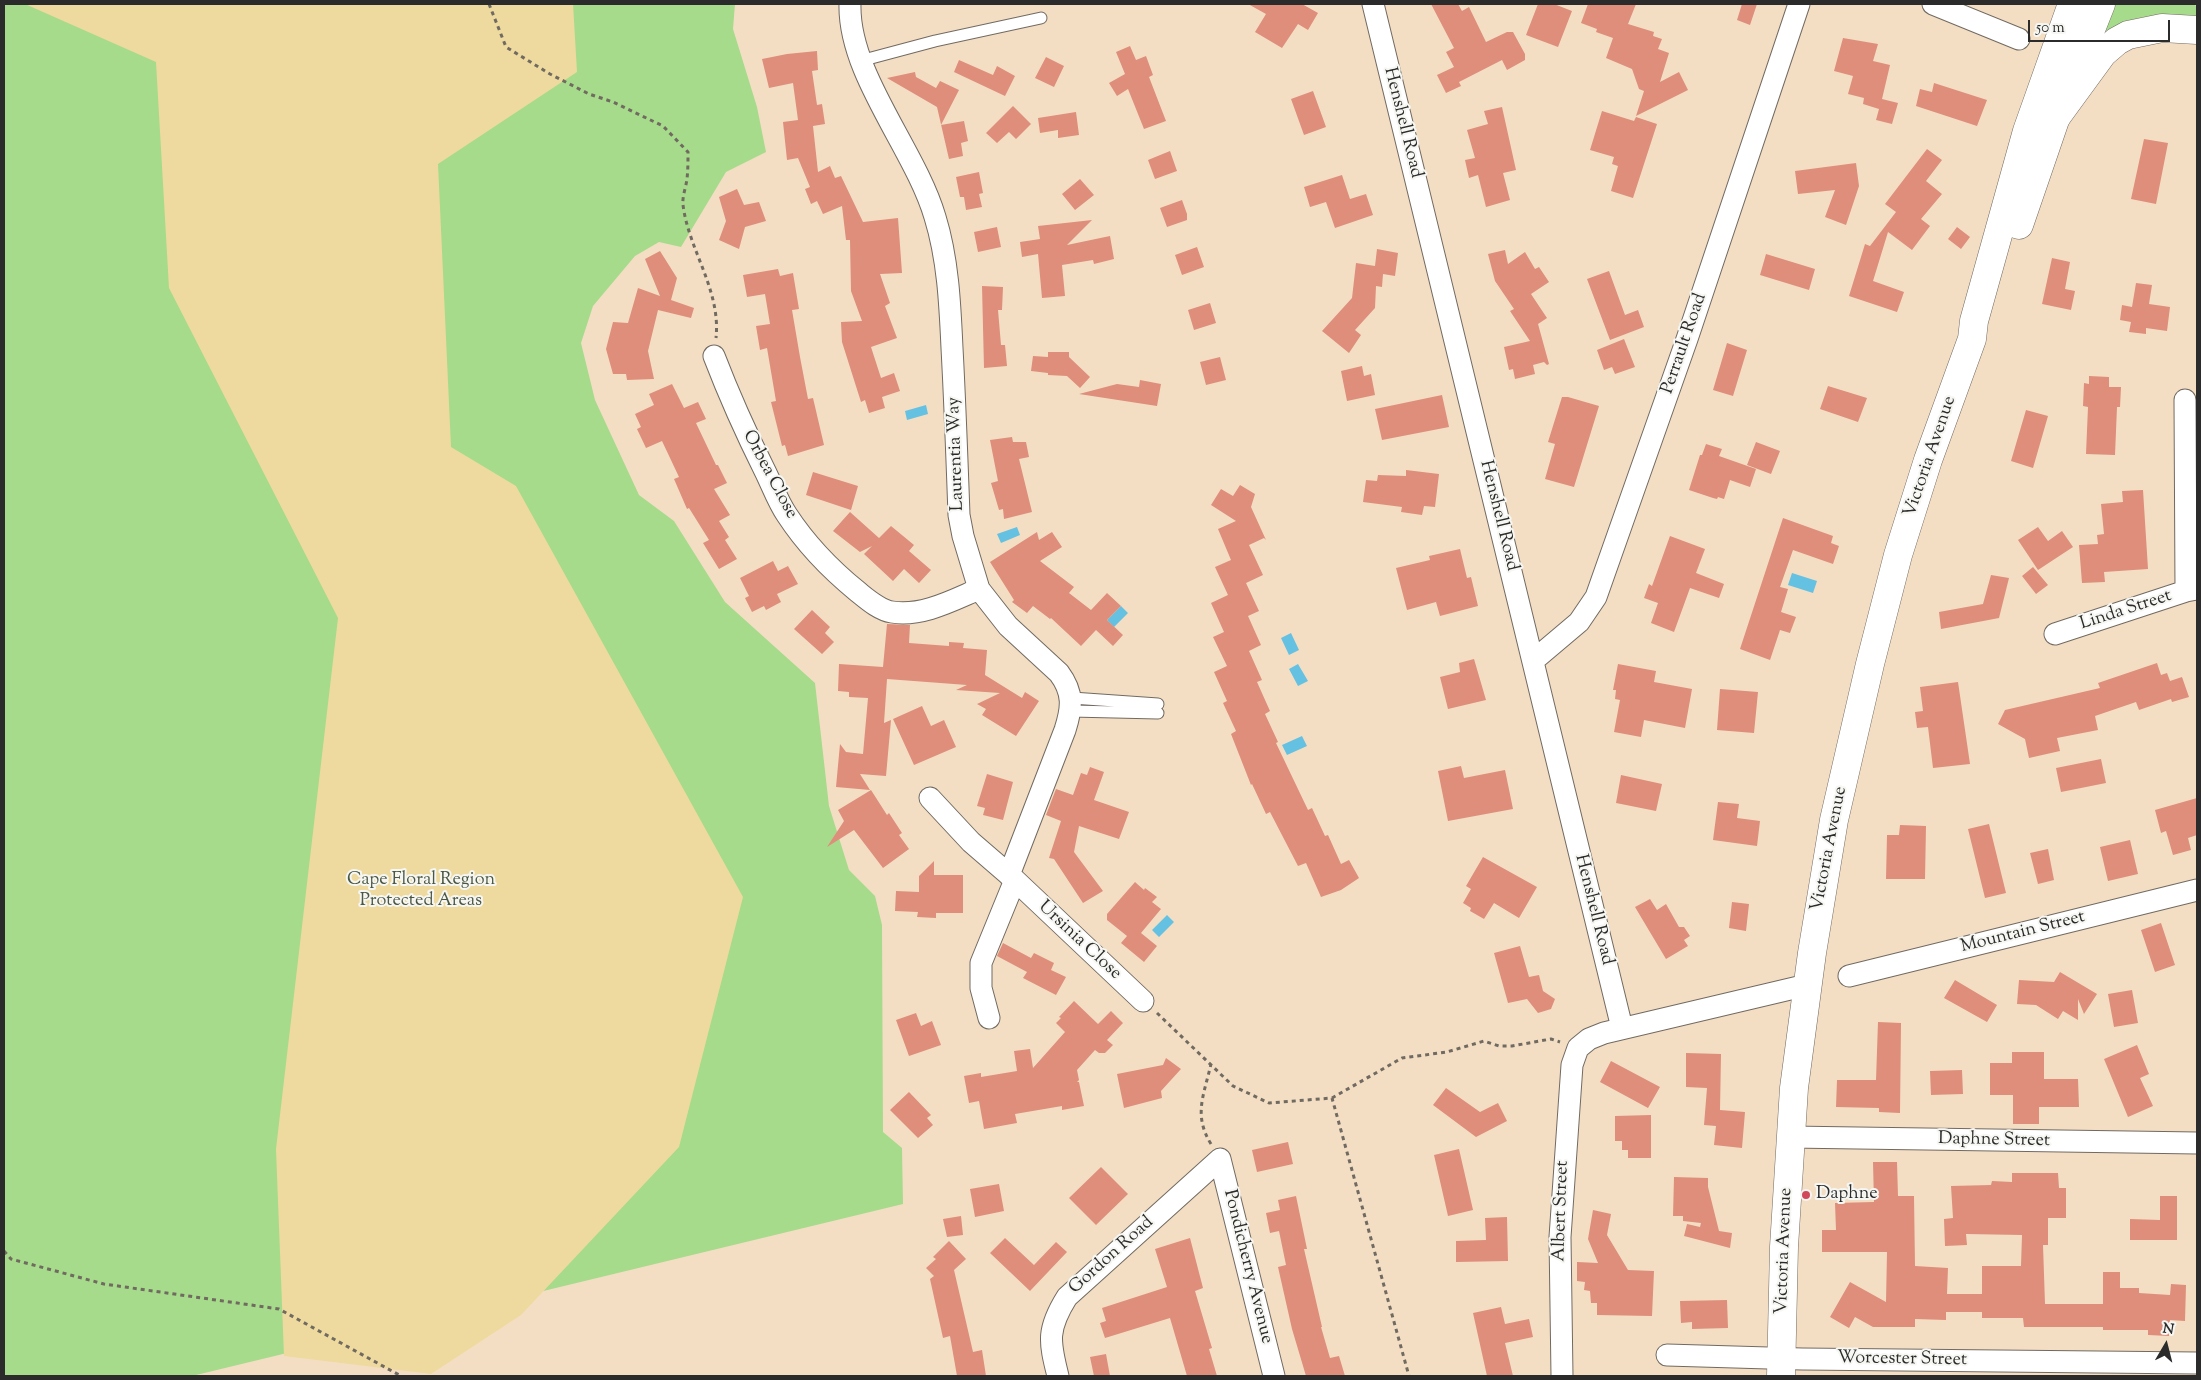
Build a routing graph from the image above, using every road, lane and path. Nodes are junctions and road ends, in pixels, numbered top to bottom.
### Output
1 (489, 4) edge
2 (850, 4) edge
3 (1373, 4) edge
4 (1798, 4) edge
5 (1933, 4) edge
6 (2072, 4) edge
7 (2101, 4) edge
8 (1041, 18) dead end
9 (2197, 30) edge
10 (2020, 39) dead end
11 (860, 61) junction
12 (2056, 116) junction
13 (1972, 339) junction
14 (714, 356) joint
15 (2185, 400) dead end
16 (979, 589) junction
17 (2192, 590) edge
18 (2054, 634) dead end
19 (1534, 660) junction
20 (1071, 704) junction
21 (1158, 708) dead end
22 (930, 798) dead end
23 (1012, 878) junction
24 (2197, 890) edge
25 (1849, 976) dead end
26 (1807, 985) junction
27 (1144, 1000) joint
28 (989, 1018) dead end
29 (1622, 1028) junction
30 (1578, 1048) junction
31 (1212, 1064) junction
32 (1332, 1098) junction
33 (1790, 1137) junction
34 (2197, 1143) edge
35 (1220, 1159) junction
36 (4, 1252) edge
37 (1667, 1356) dead end
38 (2197, 1363) edge
39 (1781, 1368) edge
40 (400, 1376) edge
41 (1058, 1376) edge
42 (1274, 1376) edge
43 (1409, 1376) edge
44 (1562, 1376) edge

1 - 14 path
2 - 11 street, Laurentia Way
3 - 19 street, Henshell Road
4 - 19 street, Perrault Road
5 - 10 street
6 - 13 street, Victoria Avenue
7 - 12 street, Victoria Avenue
8 - 11 lane
9 - 12 street
11 - 16 street, Laurentia Way
12 - 13 street, Victoria Avenue
13 - 26 street, Victoria Avenue
14 - 16 street, Orbea Close
15 - 17 street
16 - 20 street, Laurentia Way
17 - 18 street, Linda Street
19 - 29 street, Henshell Road
20 - 21 lane
20 - 23 street
22 - 23 street, Ursinia Close
23 - 27 street, Ursinia Close
23 - 28 street
24 - 25 street, Mountain Street
26 - 29 street
26 - 33 street, Victoria Avenue
27 - 31 path
29 - 30 street
30 - 32 path
30 - 44 street, Albert Street
31 - 32 path
31 - 35 path
32 - 43 path
33 - 34 street, Daphne Street
33 - 39 street, Victoria Avenue
35 - 41 street, Gordon Road
35 - 42 street, Pondicherry Avenue
36 - 40 path
37 - 39 street, Worcester Street
38 - 39 street, Worcester Street

